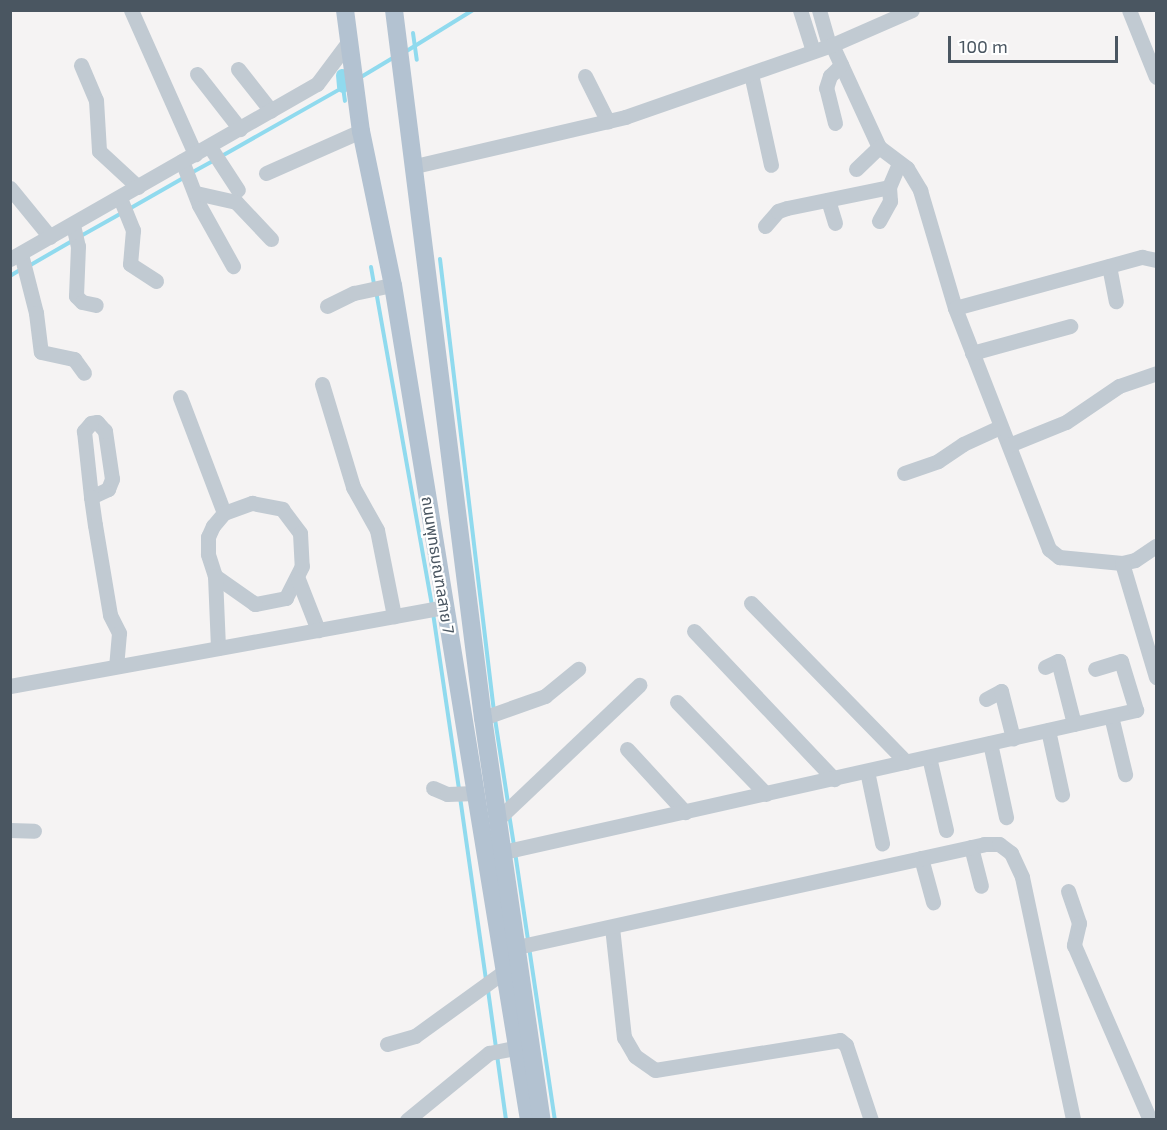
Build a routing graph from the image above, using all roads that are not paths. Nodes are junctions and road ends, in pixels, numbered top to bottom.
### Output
1 (131, 10) edge
2 (345, 10) edge
3 (394, 10) edge
4 (800, 10) edge
5 (819, 10) edge
6 (912, 10) edge
7 (1129, 10) edge
8 (830, 45) junction
9 (344, 47) junction
10 (813, 51) junction
11 (81, 64) dead end
12 (841, 65) junction
13 (238, 69) dead end
14 (197, 74) dead end
15 (751, 74) junction
16 (585, 76) dead end
17 (1156, 77) edge
18 (271, 111) junction
19 (608, 122) junction
20 (835, 123) dead end
21 (240, 129) junction
22 (361, 131) junction
23 (879, 147) junction
24 (216, 156) junction
25 (899, 163) junction
26 (771, 165) dead end
27 (415, 166) junction
28 (856, 169) dead end
29 (191, 172) junction
30 (266, 173) dead end
31 (138, 187) junction
32 (889, 187) junction
33 (10, 188) edge
34 (238, 190) dead end
35 (828, 200) junction
36 (125, 207) junction
37 (879, 221) dead end
38 (835, 223) dead end
39 (765, 226) dead end
40 (75, 235) junction
41 (50, 237) junction
42 (270, 238) dead end
43 (1156, 260) edge
44 (21, 262) edge
45 (233, 266) dead end
46 (1109, 266) junction
47 (156, 281) dead end
48 (393, 285) junction
49 (1116, 301) dead end
50 (96, 305) dead end
51 (327, 306) dead end
52 (955, 308) junction
53 (1070, 326) dead end
54 (972, 353) junction
55 (84, 373) dead end
56 (1156, 373) edge
57 (322, 384) dead end
58 (180, 397) dead end
59 (1000, 427) junction
60 (1009, 445) junction
61 (904, 473) dead end
62 (91, 497) dead end
63 (224, 513) junction
64 (1156, 546) edge
65 (1122, 563) junction
66 (215, 576) junction
67 (298, 579) junction
68 (751, 603) dead end
69 (436, 608) junction
70 (394, 616) junction
71 (318, 630) junction
72 (694, 631) dead end
73 (218, 648) junction
74 (1154, 653) edge
75 (116, 666) junction
76 (1045, 667) dead end
77 (578, 669) dead end
78 (1095, 669) dead end
79 (1156, 677) edge
80 (10, 686) edge
81 (639, 686) dead end
82 (986, 699) dead end
83 (677, 702) dead end
84 (491, 716) junction
85 (1112, 716) junction
86 (1074, 724) junction
87 (1048, 730) junction
88 (1013, 738) junction
89 (990, 743) junction
90 (627, 749) dead end
91 (929, 757) junction
92 (906, 762) junction
93 (867, 771) junction
94 (1125, 774) dead end
95 (834, 779) junction
96 (440, 791) dead end
97 (470, 793) junction
98 (766, 794) junction
99 (1062, 794) dead end
100 (685, 812) junction
101 (505, 814) junction
102 (1006, 817) dead end
103 (10, 830) edge
104 (946, 830) dead end
105 (34, 831) dead end
106 (882, 843) dead end
107 (970, 847) junction
108 (505, 852) junction
109 (921, 858) junction
110 (981, 886) dead end
111 (1068, 891) dead end
112 (933, 902) dead end
113 (612, 927) junction
114 (518, 946) junction
115 (492, 980) junction
116 (387, 1044) dead end
117 (512, 1048) junction
118 (406, 1119) edge
119 (529, 1119) edge
120 (542, 1119) edge
121 (871, 1119) edge
122 (1073, 1119) edge
123 (1150, 1119) edge

1 - 29 street
2 - 9 main road, ถนนพุทธมณฑลสาย 7
3 - 27 main road, ถนนพุทธมณฑลสาย 7
4 - 10 street
5 - 8 street
6 - 8 street
7 - 17 street
8 - 10 street
8 - 12 street
9 - 18 street
9 - 22 main road, ถนนพุทธมณฑลสาย 7
10 - 15 street
11 - 31 street
12 - 20 street
12 - 23 street
13 - 18 street
14 - 21 street
15 - 19 street
15 - 26 street
16 - 19 street
18 - 21 street
19 - 27 street
21 - 24 street
22 - 30 street
22 - 48 main road, ถนนพุทธมณฑลสาย 7
23 - 25 street
23 - 28 street
24 - 29 street
24 - 34 street
25 - 32 street
25 - 52 street
27 - 84 main road, ถนนพุทธมณฑลสาย 7
29 - 31 street
29 - 42 street
29 - 45 street
31 - 36 street
32 - 35 street
32 - 37 street
33 - 41 street
35 - 38 street
35 - 39 street
36 - 40 street
36 - 47 street
40 - 41 street
40 - 50 street
41 - 44 street
43 - 46 street
44 - 55 street
46 - 49 street
46 - 52 street
48 - 51 street
48 - 69 main road, ถนนพุทธมณฑลสาย 7
52 - 54 street
53 - 54 street
54 - 59 street
56 - 60 street
57 - 70 street
58 - 63 street
59 - 60 street
59 - 61 street
60 - 65 street
62 - 75 street
63 - 66 street
63 - 67 street
64 - 65 street
65 - 74 street
66 - 67 street
66 - 73 street
67 - 71 street
68 - 92 street
69 - 70 street
69 - 97 main road, ถนนพุทธมณฑลสาย 7
70 - 71 street
71 - 73 street
72 - 95 street
73 - 75 street
74 - 79 street
75 - 80 street
76 - 86 street
77 - 84 street
78 - 85 street
81 - 101 street
82 - 88 street
83 - 98 street
84 - 101 main road, ถนนพุทธมณฑลสาย 7
85 - 86 street
85 - 94 street
86 - 87 street
87 - 88 street
87 - 99 street
88 - 89 street
89 - 91 street
89 - 102 street
90 - 100 street
91 - 92 street
91 - 104 street
92 - 93 street
93 - 95 street
93 - 106 street
95 - 98 street
96 - 97 street
97 - 115 main road, ถนนพุทธมณฑลสาย 7
98 - 100 street
100 - 108 street
101 - 108 main road, ถนนพุทธมณฑลสาย 7
103 - 105 street
107 - 109 street
107 - 110 street
107 - 122 street
108 - 114 main road, ถนนพุทธมณฑลสาย 7
109 - 112 street
109 - 113 street
111 - 123 street
113 - 114 street
113 - 121 street
114 - 120 main road, ถนนพุทธมณฑลสาย 7
115 - 116 street
115 - 117 main road, ถนนพุทธมณฑลสาย 7
117 - 118 street
117 - 119 main road, ถนนพุทธมณฑลสาย 7

